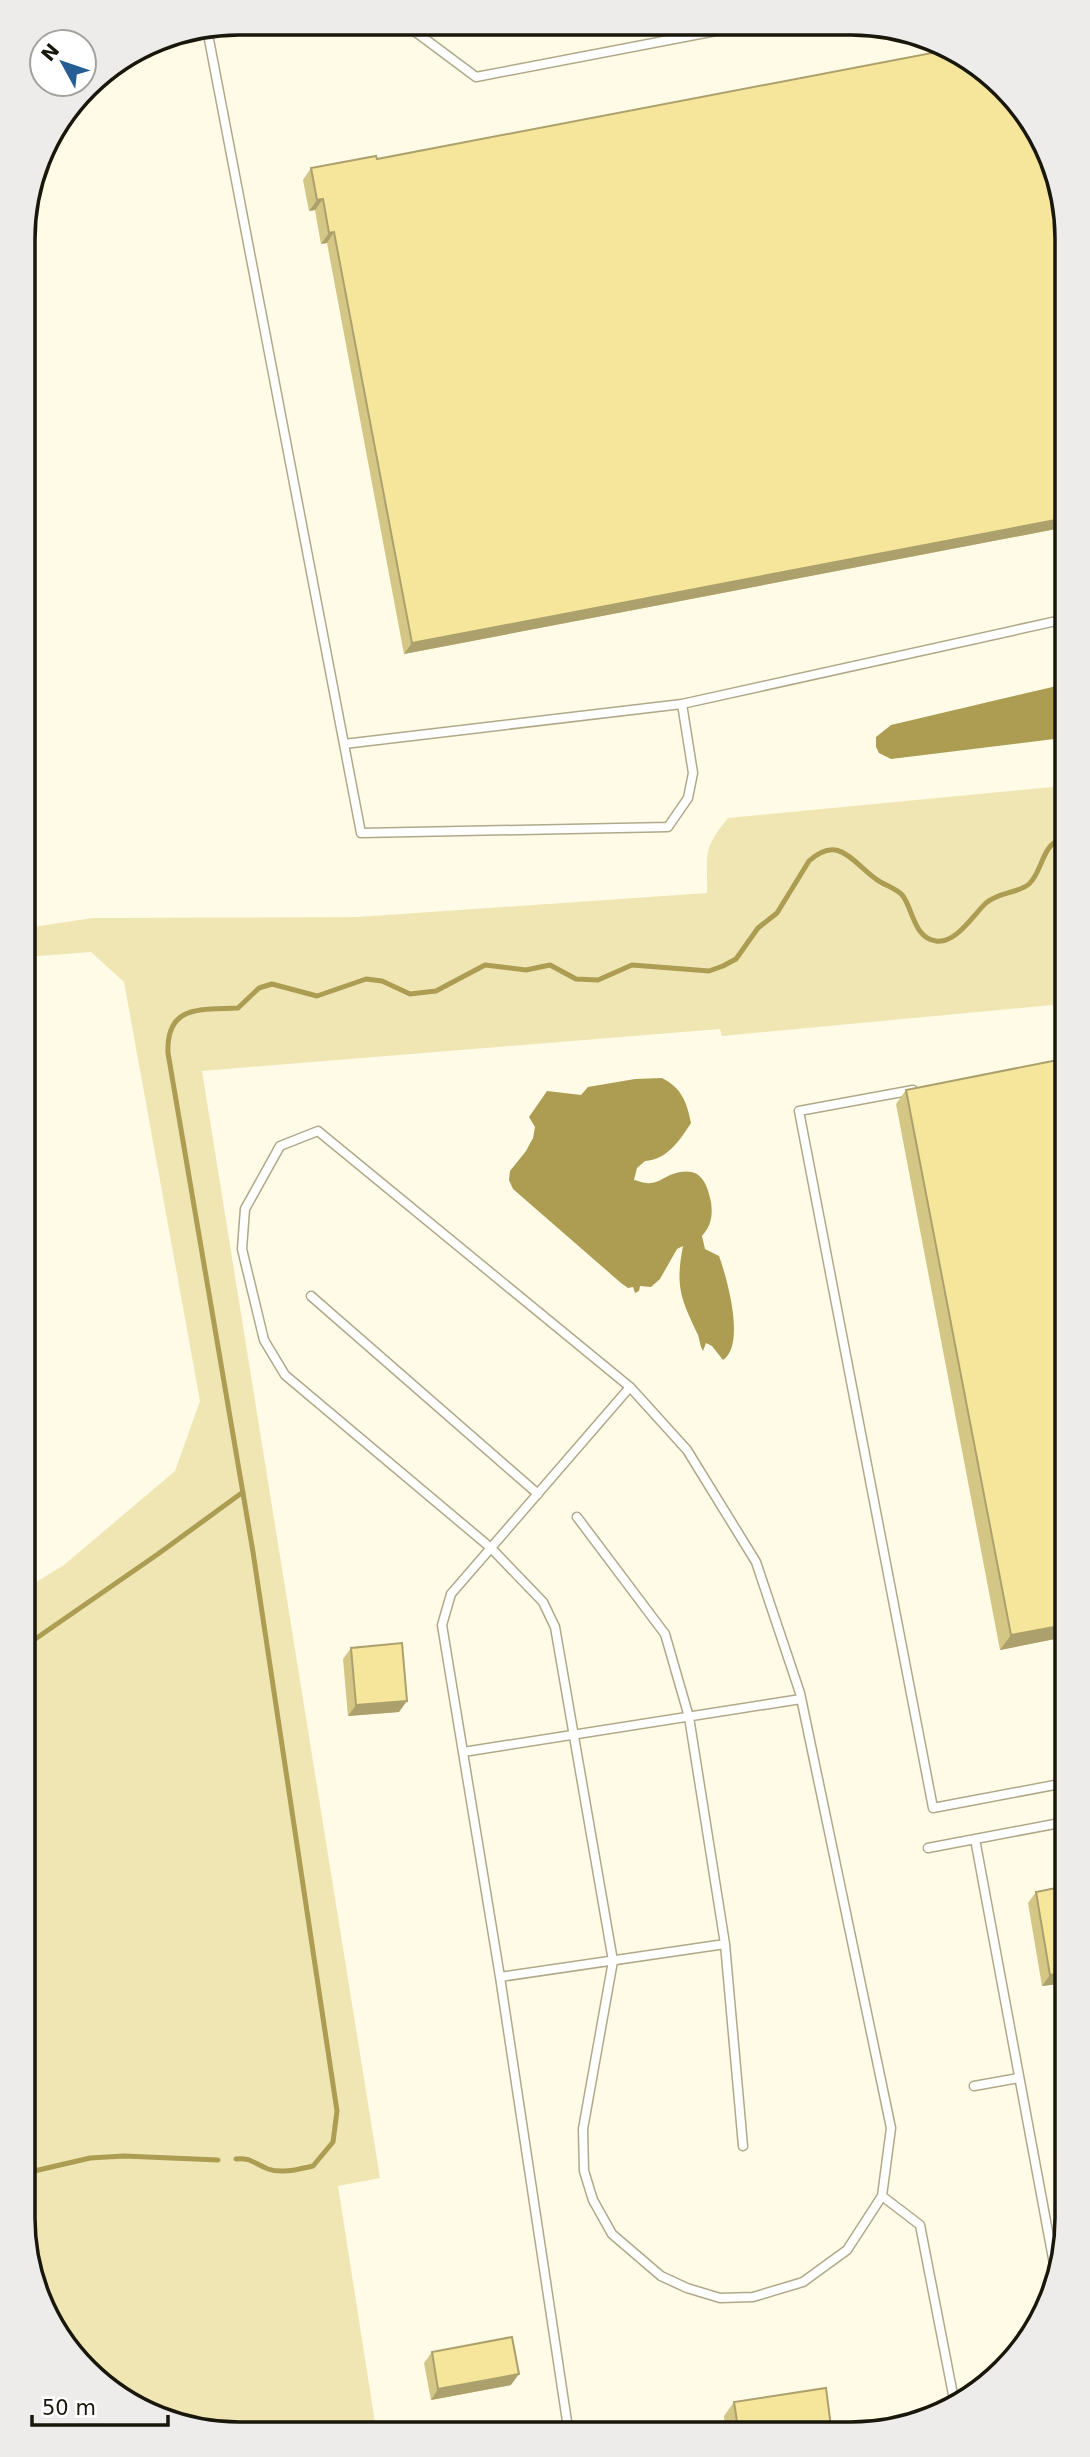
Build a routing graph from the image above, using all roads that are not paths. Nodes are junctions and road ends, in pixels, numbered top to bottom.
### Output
1 (420, 35) edge
2 (695, 35) edge
3 (209, 38) edge
4 (1055, 621) edge
5 (682, 704) junction
6 (344, 744) junction
7 (927, 1088) edge
8 (311, 1296) dead end
9 (630, 1387) junction
10 (538, 1494) junction
11 (577, 1517) dead end
12 (491, 1548) junction
13 (801, 1699) junction
14 (689, 1717) junction
15 (574, 1734) junction
16 (463, 1752) junction
17 (1055, 1785) edge
18 (1055, 1824) edge
19 (975, 1839) junction
20 (928, 1848) dead end
21 (725, 1944) junction
22 (613, 1961) junction
23 (500, 1978) junction
24 (1019, 2078) junction
25 (974, 2086) dead end
26 (743, 2146) dead end
27 (882, 2196) junction
28 (1052, 2252) edge
29 (953, 2394) edge
30 (567, 2422) edge

1 - 2 lane
3 - 6 lane
4 - 5 lane
5 - 6 lane
5 - 6 lane
7 - 17 lane
8 - 10 lane
9 - 10 lane
9 - 12 lane
9 - 13 lane
10 - 12 lane
11 - 14 lane
12 - 15 lane
12 - 16 lane
13 - 14 lane
13 - 27 lane
14 - 15 lane
14 - 21 lane
15 - 16 lane
15 - 22 lane
16 - 23 lane
18 - 19 lane
19 - 20 lane
19 - 24 lane
21 - 22 lane
21 - 26 lane
22 - 23 lane
22 - 27 lane
23 - 30 lane
24 - 25 lane
24 - 28 lane
27 - 29 lane

